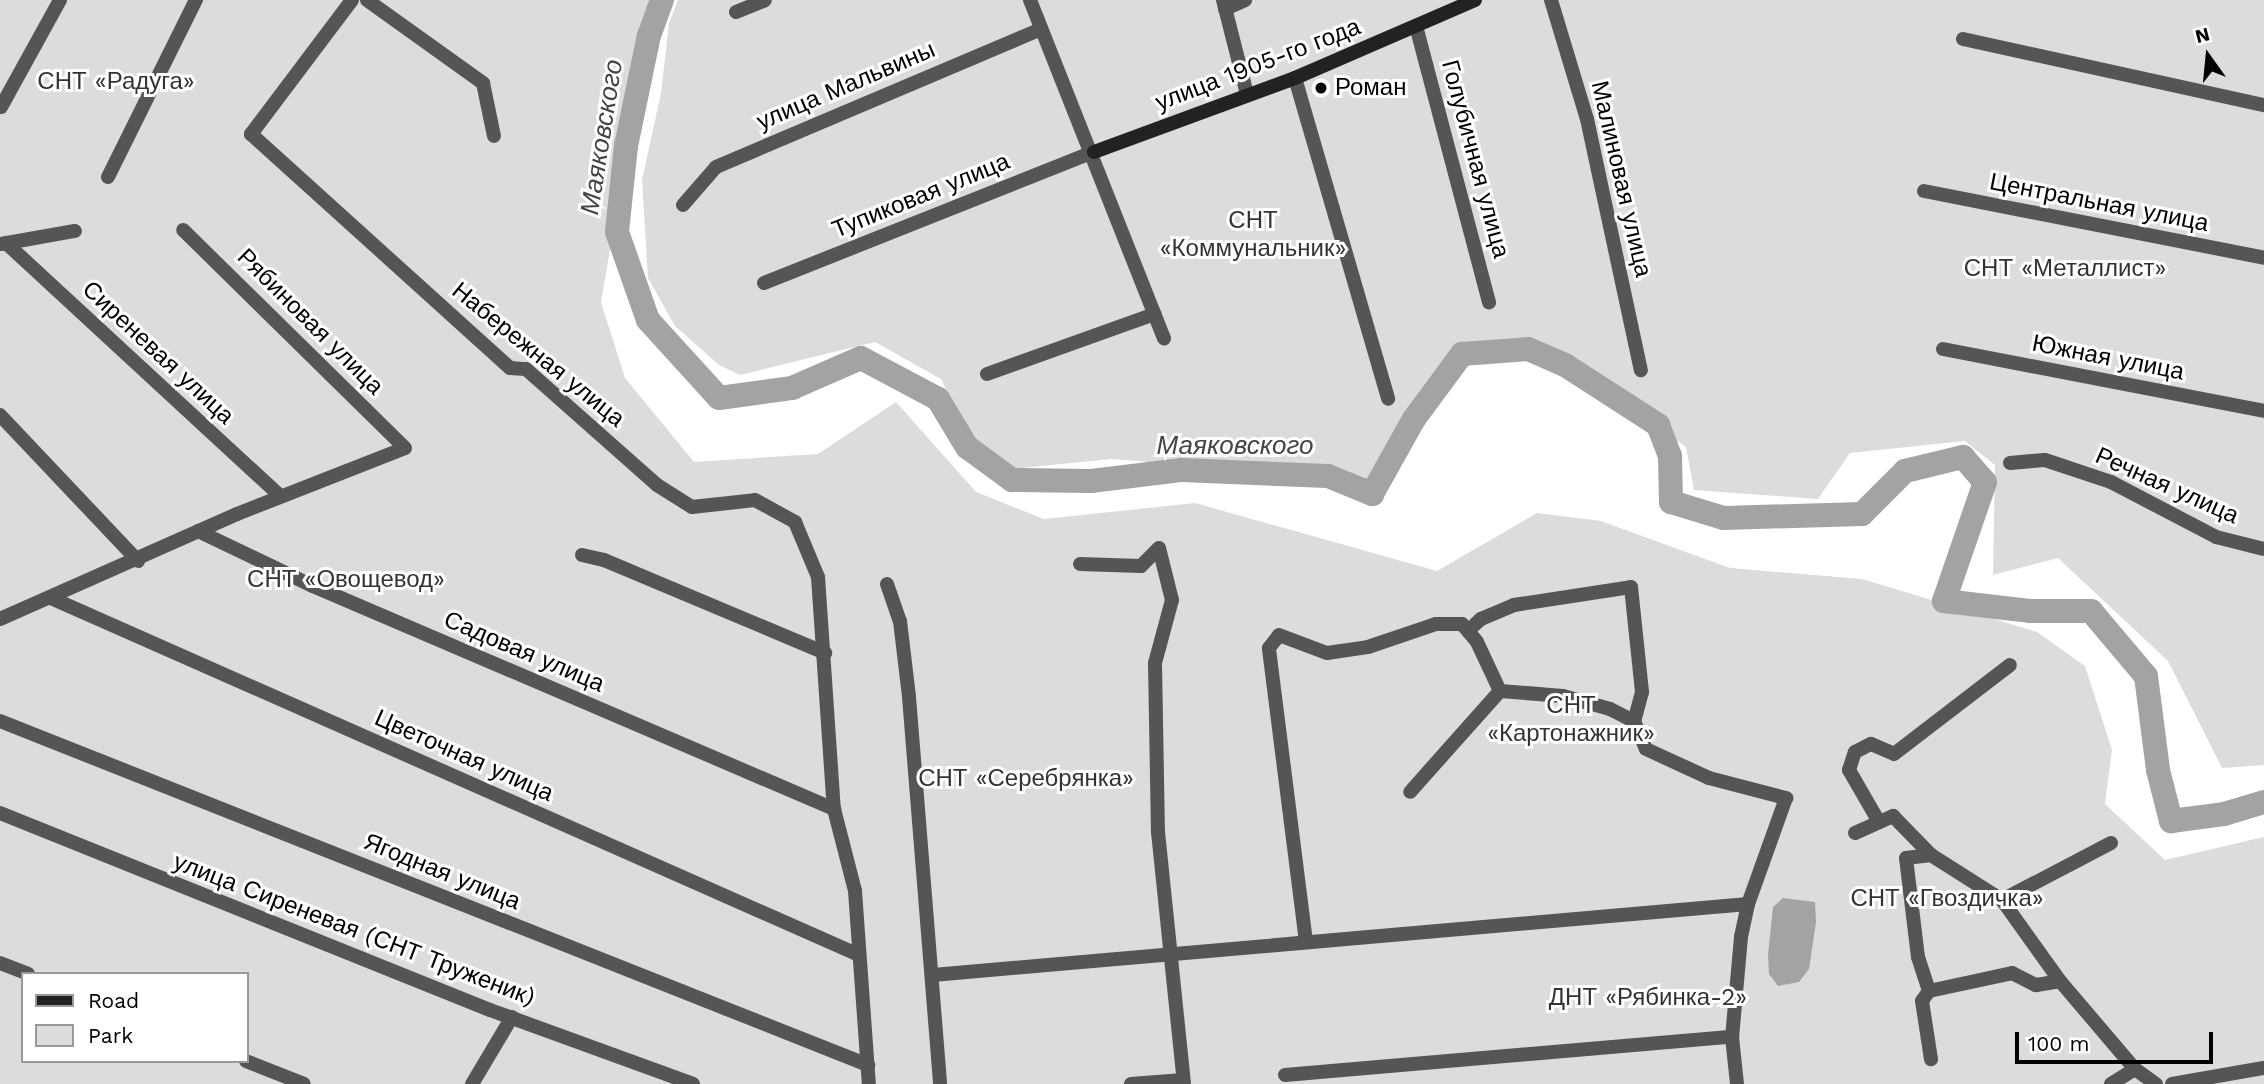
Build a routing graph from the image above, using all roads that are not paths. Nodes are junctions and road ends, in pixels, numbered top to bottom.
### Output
1 (60, 0) edge
2 (196, 0) edge
3 (352, 0) edge
4 (367, 0) edge
5 (765, 0) edge
6 (1030, 0) edge
7 (1245, 0) edge
8 (1475, 0) edge
9 (1551, 0) edge
10 (1224, 5) edge
11 (736, 12) dead end
12 (1416, 26) junction
13 (1041, 29) junction
14 (1962, 39) dead end
15 (1295, 78) junction
16 (1247, 94) junction
17 (2264, 105) edge
18 (1, 107) edge
19 (494, 136) dead end
20 (1094, 152) junction
21 (108, 177) dead end
22 (1924, 191) dead end
23 (683, 205) dead end
24 (183, 230) dead end
25 (75, 231) dead end
26 (3, 244) edge
27 (2264, 258) edge
28 (764, 283) dead end
29 (1489, 303) dead end
30 (1155, 314) junction
31 (1164, 338) dead end
32 (1943, 349) dead end
33 (1640, 370) dead end
34 (987, 374) dead end
35 (1388, 399) dead end
36 (2264, 411) edge
37 (0, 415) edge
38 (2010, 463) dead end
39 (280, 496) junction
40 (198, 531) junction
41 (2264, 549) edge
42 (582, 555) dead end
43 (138, 561) junction
44 (1080, 564) dead end
45 (887, 584) dead end
46 (51, 598) junction
47 (3, 614) edge
48 (1468, 631) junction
49 (825, 653) junction
50 (2010, 665) dead end
51 (1500, 691) junction
52 (0, 721) edge
53 (1634, 721) junction
54 (1410, 792) dead end
55 (834, 809) junction
56 (0, 813) edge
57 (1879, 822) junction
58 (1855, 833) dead end
59 (2111, 842) dead end
60 (1931, 855) junction
61 (2002, 900) junction
62 (1748, 904) junction
63 (1306, 942) junction
64 (859, 955) junction
65 (1170, 955) junction
66 (0, 962) edge
67 (23, 972) edge
68 (933, 975) junction
69 (2060, 981) junction
70 (1929, 992) junction
71 (512, 1017) junction
72 (1732, 1037) junction
73 (1931, 1059) dead end
74 (248, 1062) edge
75 (867, 1065) junction
76 (2264, 1068) edge
77 (2135, 1069) junction
78 (1285, 1075) dead end
79 (1183, 1082) edge
80 (304, 1084) edge
81 (472, 1084) edge
82 (692, 1084) edge
83 (869, 1084) edge
84 (940, 1084) edge
85 (1131, 1084) edge
86 (1737, 1084) edge
87 (2111, 1084) edge
88 (2155, 1084) edge
89 (2172, 1084) edge

1 - 18 street
2 - 21 street
3 - 49 street, Набережная улица
4 - 19 street
5 - 11 street
6 - 13 street
7 - 10 street
8 - 12 street, улица 1905-го года
9 - 33 street, Малиновая улица
10 - 16 street
12 - 15 street, улица 1905-го года
12 - 29 street, Голубичная улица
13 - 20 street
13 - 23 street, улица Мальвины
14 - 17 street
15 - 16 street, улица 1905-го года
15 - 35 street
16 - 20 street, улица 1905-го года
20 - 28 street, Тупиковая улица
20 - 30 street
22 - 27 street, Центральная улица
24 - 39 street, Рябиновая улица
25 - 26 street
26 - 39 street, Сиреневая улица
30 - 31 street
30 - 34 street
32 - 36 street, Южная улица
37 - 43 street
38 - 41 street, Речная улица
39 - 40 street
40 - 43 street
40 - 55 street, Садовая улица
42 - 49 street
43 - 46 street
44 - 65 street
45 - 68 street
46 - 47 street
46 - 64 street, Цветочная улица
48 - 51 street
48 - 53 street
48 - 63 street
49 - 55 street
50 - 57 street
51 - 53 street
51 - 54 street
52 - 75 street, Ягодная улица
53 - 62 street
55 - 64 street
56 - 71 street, улица Сиреневая (СНТ Труженик)
57 - 58 street
57 - 60 street
59 - 61 street
60 - 61 street
60 - 70 street
61 - 69 street
62 - 63 street
62 - 72 street
63 - 65 street
64 - 75 street
65 - 68 street
65 - 79 street
66 - 67 street
68 - 84 street
69 - 70 street
69 - 77 street
70 - 73 street
71 - 81 street
71 - 82 street, улица Сиреневая (СНТ Труженик)
72 - 78 street
72 - 86 street
74 - 80 street
75 - 83 street
76 - 89 street
77 - 87 street
77 - 88 street
79 - 85 street

